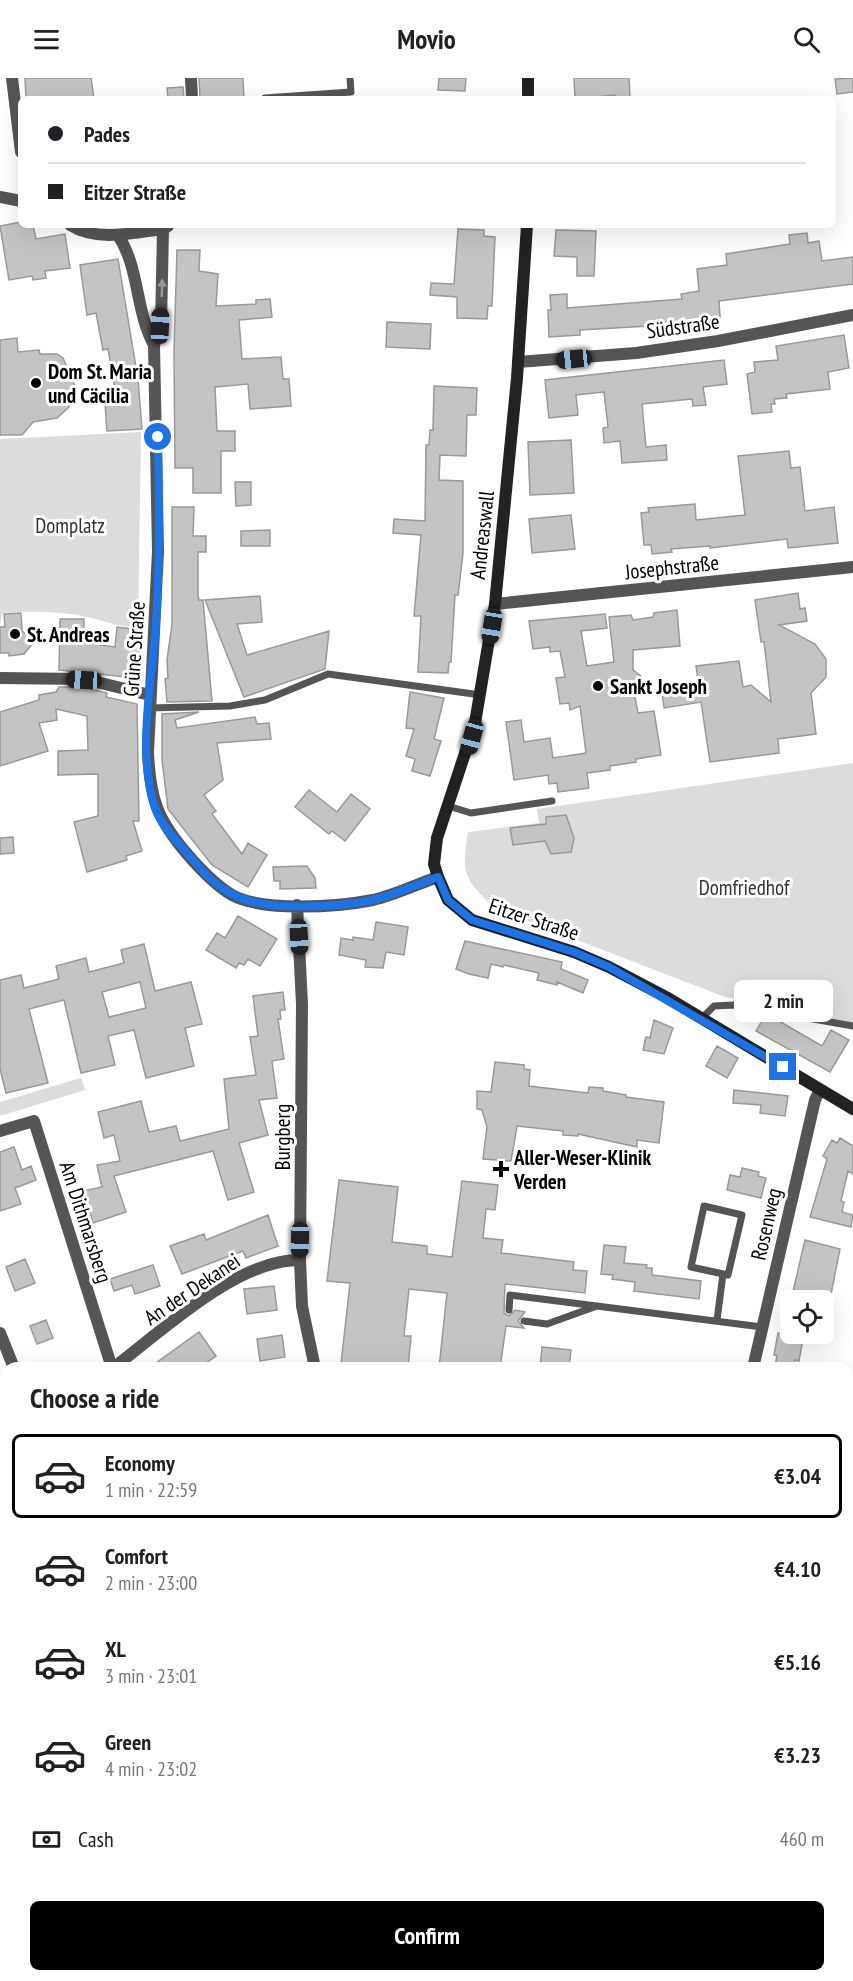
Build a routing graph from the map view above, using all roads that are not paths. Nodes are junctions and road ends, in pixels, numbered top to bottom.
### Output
1 (12, 78) edge
2 (191, 78) edge
3 (350, 78) edge
4 (528, 78) edge
5 (192, 96) edge
6 (294, 96) edge
7 (528, 96) edge
8 (18, 127) edge
9 (0, 196) edge
10 (18, 200) edge
11 (74, 228) edge
12 (160, 228) edge
13 (166, 228) edge
14 (527, 228) edge
15 (117, 235) junction
16 (853, 315) edge
17 (154, 345) junction
18 (518, 362) junction
19 (853, 567) edge
20 (495, 604) junction
21 (0, 678) edge
22 (481, 695) junction
23 (149, 701) junction
24 (552, 801) dead end
25 (448, 806) junction
26 (438, 877) junction
27 (297, 905) junction
28 (701, 1019) junction
29 (853, 1026) edge
30 (820, 1089) junction
31 (853, 1109) edge
32 (0, 1131) edge
33 (300, 1260) junction
34 (723, 1274) junction
35 (599, 1306) junction
36 (508, 1310) dead end
37 (717, 1320) junction
38 (524, 1321) dead end
39 (762, 1328) junction
40 (0, 1333) edge
41 (12, 1362) edge
42 (110, 1362) edge
43 (120, 1362) edge
44 (314, 1362) edge
45 (754, 1362) edge

1 - 8 street
2 - 5 street
3 - 6 lane
4 - 7 main road
9 - 10 street
11 - 15 street
12 - 15 street
17 -> 13 street
14 - 18 main road, Andreaswall
15 - 17 street
16 - 18 street, Südstraße
17 - 23 street, Grüne Straße
18 - 20 main road, Andreaswall
19 - 20 street, Josephstraße
20 - 22 main road, Andreaswall
21 - 23 street
22 - 23 lane
22 - 25 main road, Andreaswall
23 - 27 street, Grüne Straße
24 - 25 lane
25 - 26 main road, Andreaswall
26 - 27 street
26 - 28 main road, Eitzer Straße
27 - 33 street, Burgberg
28 - 29 lane
28 - 30 main road, Eitzer Straße
30 - 31 main road, Eitzer Straße
30 - 39 street, Rosenweg
32 - 42 street, Am Dithmarsberg
33 - 43 street, An der Dekanei
33 - 44 street, Burgberg
34 - 34 lane
34 - 37 lane
35 - 36 lane
35 - 37 lane
35 - 38 lane
37 - 39 lane
39 - 45 street, Rosenweg
40 - 41 street

